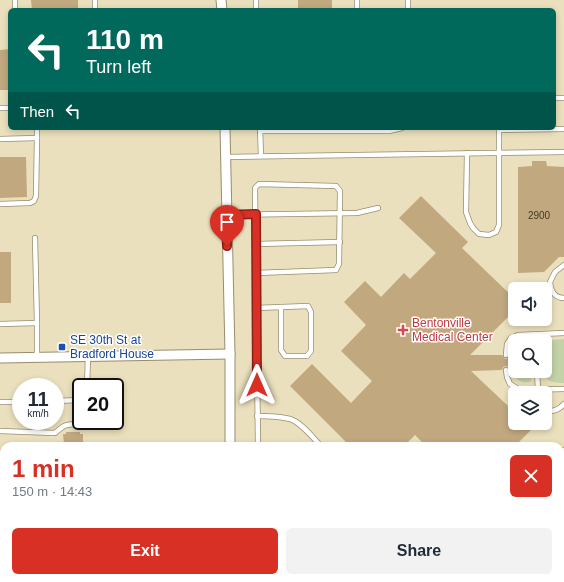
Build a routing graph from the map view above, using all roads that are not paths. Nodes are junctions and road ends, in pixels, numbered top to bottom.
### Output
1 (37, 130) edge
2 (224, 130) edge
3 (260, 130) edge
4 (324, 130) edge
5 (393, 130) edge
6 (499, 130) edge
7 (37, 138) junction
8 (0, 139) edge
9 (564, 152) edge
10 (499, 153) junction
11 (467, 154) junction
12 (261, 156) junction
13 (225, 157) junction
14 (0, 204) edge
15 (378, 208) dead end
16 (340, 213) junction
17 (256, 214) junction
18 (226, 215) junction
19 (35, 238) dead end
20 (340, 242) junction
21 (256, 244) junction
22 (564, 265) edge
23 (256, 273) junction
24 (564, 298) edge
25 (280, 307) junction
26 (256, 308) junction
27 (38, 323) junction
28 (0, 324) edge
29 (564, 333) edge
30 (537, 334) edge
31 (508, 343) edge
32 (230, 354) junction
33 (506, 355) dead end
34 (88, 356) junction
35 (37, 357) junction
36 (0, 358) edge
37 (506, 370) dead end
38 (87, 378) edge
39 (513, 386) edge
40 (552, 389) edge
41 (564, 389) edge
42 (0, 402) edge
43 (12, 402) edge
44 (564, 404) edge
45 (552, 412) edge
46 (257, 416) junction
47 (72, 425) edge
48 (0, 432) edge
49 (230, 442) edge
50 (258, 442) edge
51 (317, 442) edge

1 - 7 lane
2 - 13 street
3 - 12 lane
4 - 5 lane
6 - 10 lane
7 - 8 lane
7 - 14 lane
9 - 10 lane
10 - 11 lane
10 - 11 lane
11 - 12 lane
12 - 13 lane
13 - 18 street
15 - 16 lane
16 - 17 lane
16 - 17 lane
16 - 20 lane
17 - 18 lane
17 - 21 lane
18 - 32 street
19 - 27 lane
20 - 21 lane
20 - 23 lane
21 - 23 lane
22 - 24 lane
23 - 26 lane
25 - 25 lane
25 - 26 lane
26 - 46 lane
27 - 28 lane
27 - 35 lane
29 - 30 lane
31 - 33 lane
32 - 34 street
32 - 49 street
34 - 35 street
34 - 38 lane
35 - 36 street
37 - 39 lane
40 - 41 lane
42 - 43 lane
44 - 45 lane
46 - 50 lane
46 - 51 lane
47 - 48 lane

